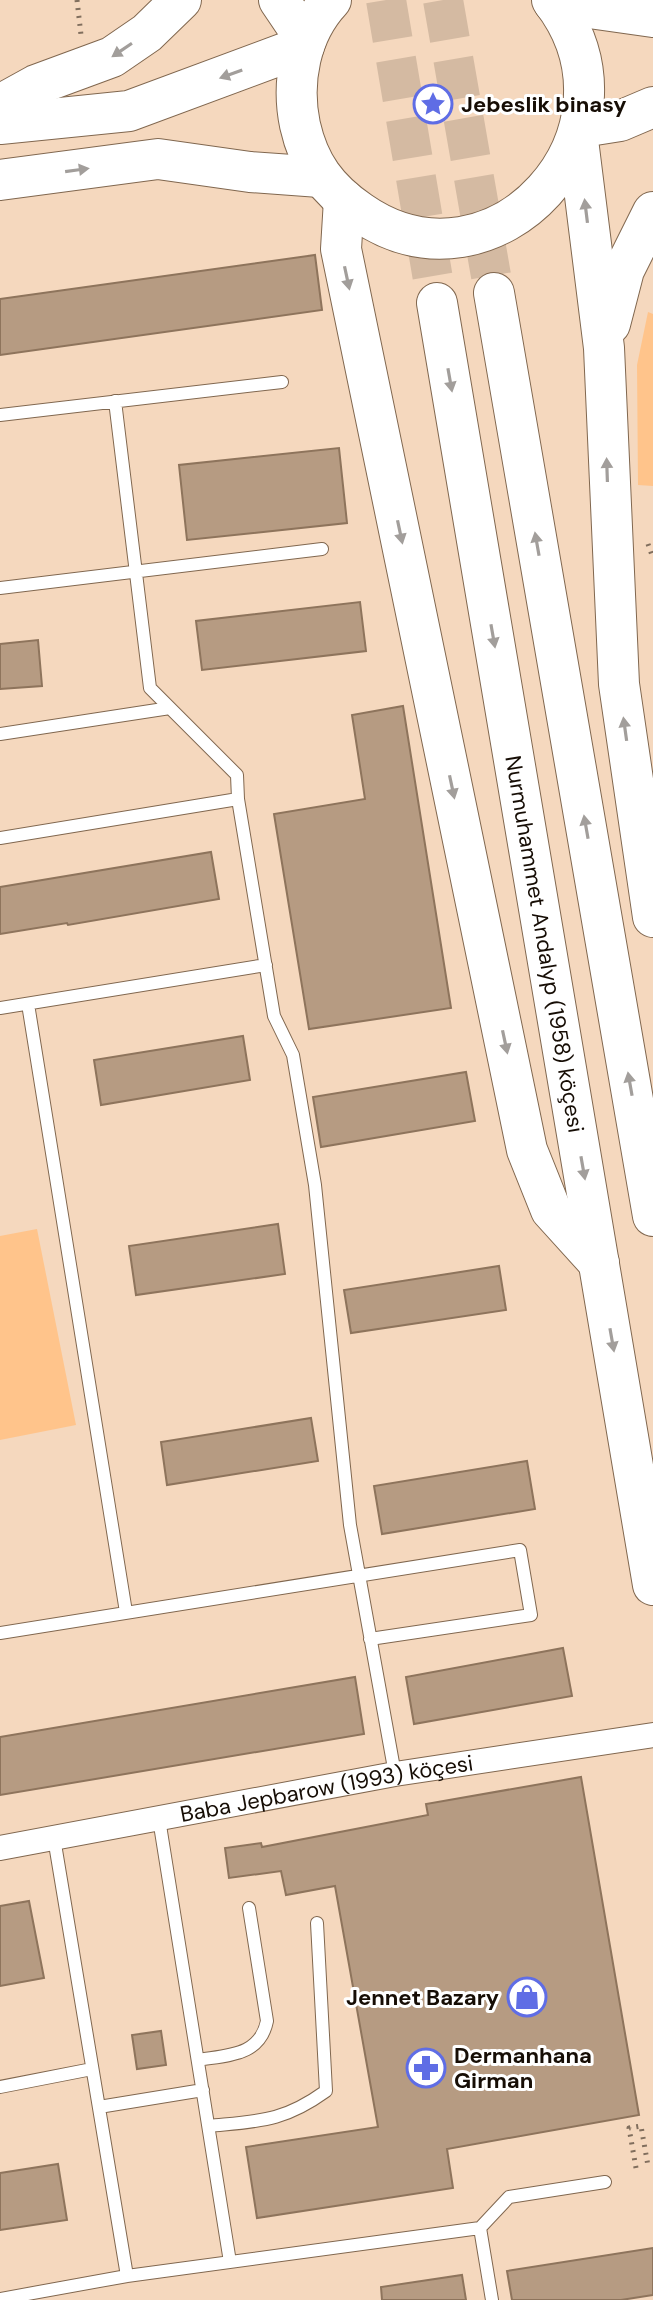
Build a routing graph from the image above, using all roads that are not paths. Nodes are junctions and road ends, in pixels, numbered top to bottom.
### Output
1 (181, 0) edge
2 (279, 0) edge
3 (331, 0) edge
4 (553, 1) edge
5 (653, 17) edge
6 (305, 43) junction
7 (0, 105) edge
8 (653, 107) edge
9 (0, 124) edge
10 (580, 134) junction
11 (0, 180) edge
12 (332, 189) junction
13 (653, 212) edge
14 (494, 293) tunnel mouth
15 (437, 303) tunnel mouth
16 (604, 348) junction
17 (282, 382) dead end
18 (115, 401) junction
19 (0, 415) edge
20 (322, 549) dead end
21 (135, 572) junction
22 (0, 588) edge
23 (170, 708) junction
24 (0, 734) edge
25 (238, 799) junction
26 (0, 838) edge
27 (653, 917) edge
28 (266, 965) junction
29 (28, 1004) junction
30 (0, 1008) edge
31 (653, 1216) edge
32 (599, 1263) junction
33 (359, 1575) junction
34 (653, 1585) edge
35 (126, 1612) junction
36 (0, 1633) edge
37 (370, 1639) junction
38 (653, 1735) edge
39 (395, 1774) junction
40 (159, 1819) junction
41 (54, 1838) junction
42 (0, 1848) edge
43 (249, 1908) dead end
44 (317, 1923) dead end
45 (198, 2060) junction
46 (92, 2069) junction
47 (0, 2087) edge
48 (203, 2090) junction
49 (99, 2107) junction
50 (209, 2126) junction
51 (605, 2182) dead end
52 (480, 2228) junction
53 (230, 2262) junction
54 (127, 2276) junction
55 (0, 2299) edge
56 (492, 2300) edge

1 -> 7 main road
2 - 6 main road
3 - 6 main road
4 - 5 main road
4 - 10 main road
6 -> 9 main road
6 - 12 main road
8 - 10 main road
10 - 12 main road
16 -> 10 main road
11 -> 12 main road
12 -> 32 main road
13 - 16 main road
31 -> 14 main road
15 -> 32 main road, Nurmuhammet Andalyp (1958) köçesi
27 -> 16 main road
17 - 18 lane
18 - 19 lane
18 - 21 lane
20 - 21 lane
21 - 22 lane
21 - 23 lane
23 - 24 lane
23 - 25 lane
25 - 26 lane
25 - 28 lane
28 - 29 lane
28 - 33 lane
29 - 30 lane
29 - 35 lane
32 -> 34 main road, Nurmuhammet Andalyp (1958) köçesi
33 - 35 lane
33 - 37 lane
33 - 37 lane
35 - 36 lane
37 - 39 lane
38 - 39 street, Baba Jepbarow (1993) köçesi
39 - 40 street, Baba Jepbarow (1993) köçesi
40 - 41 street, Baba Jepbarow (1993) köçesi
40 - 45 lane
41 - 42 street, Baba Jepbarow (1993) köçesi
41 - 46 lane
43 - 45 lane
44 - 50 lane
45 - 48 lane
46 - 47 lane
46 - 49 lane
48 - 49 lane
48 - 50 lane
49 - 54 lane
50 - 53 lane
51 - 52 lane
52 - 53 lane
52 - 56 lane
53 - 54 lane
54 - 55 lane

